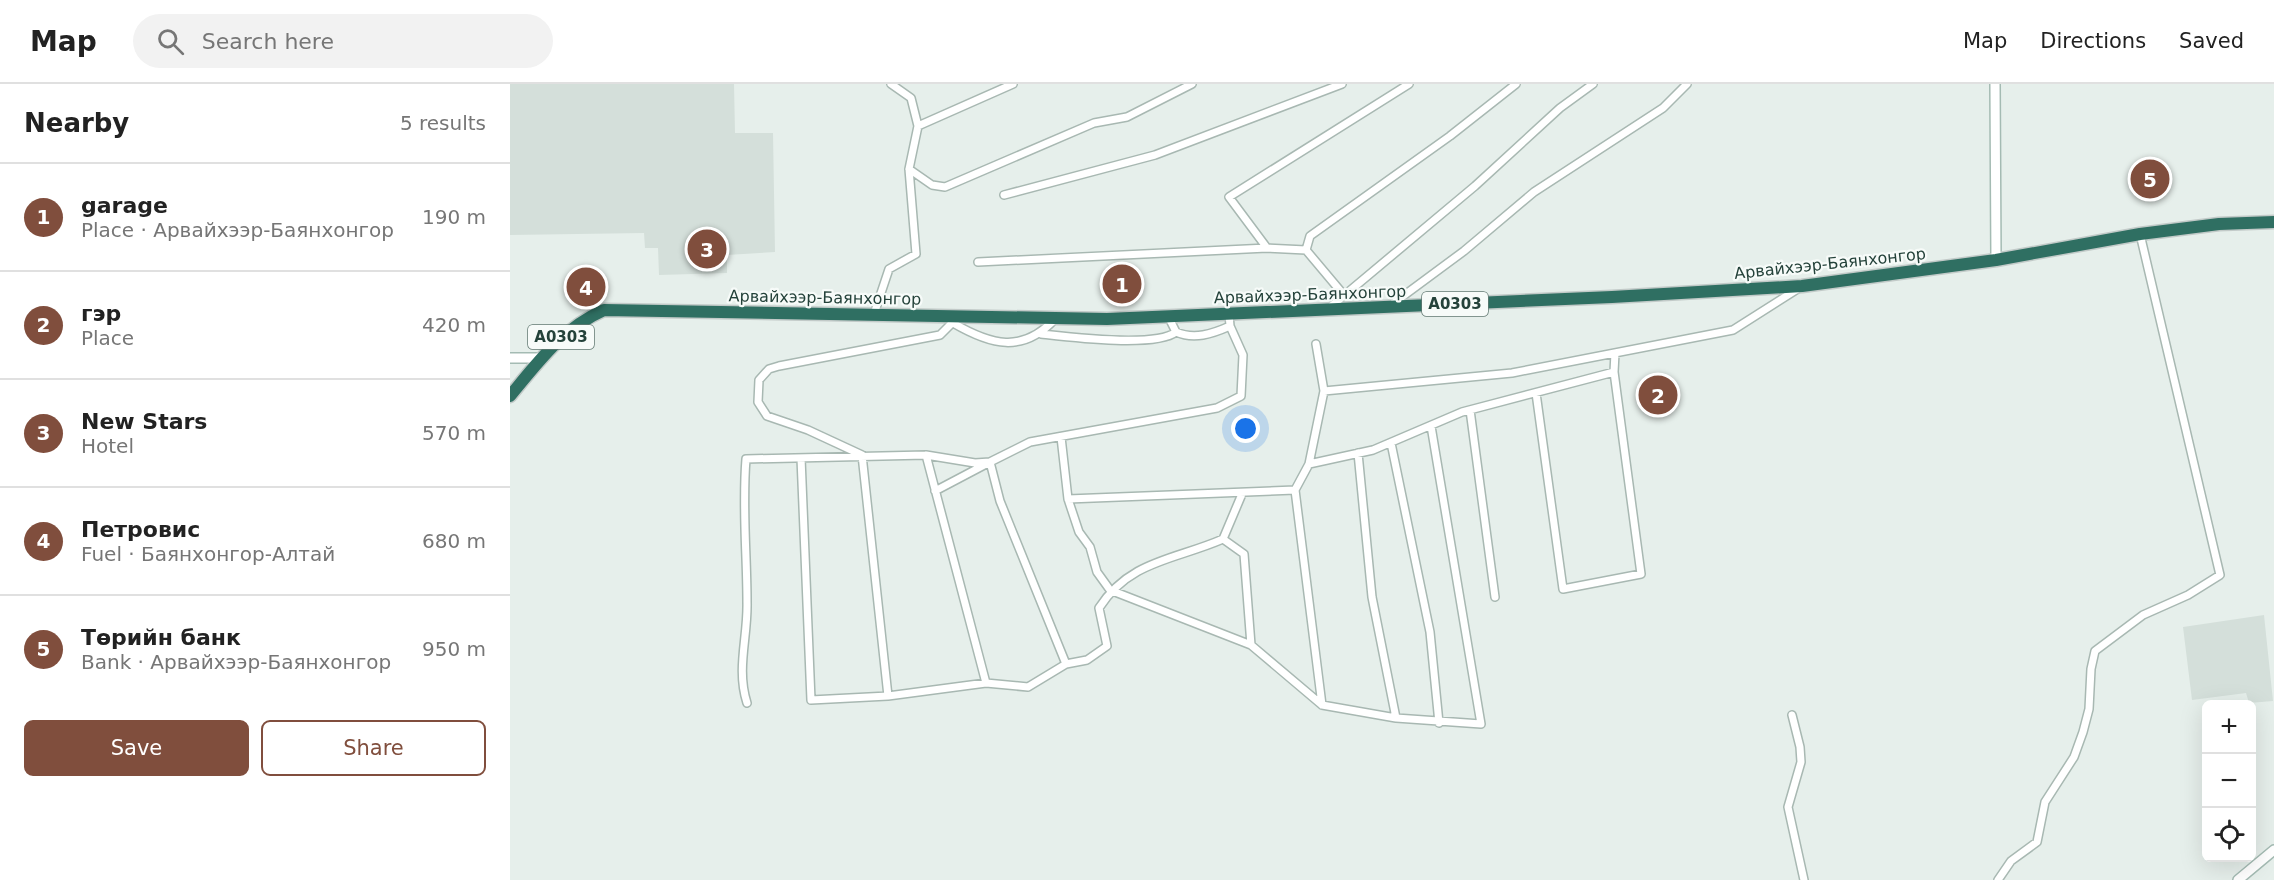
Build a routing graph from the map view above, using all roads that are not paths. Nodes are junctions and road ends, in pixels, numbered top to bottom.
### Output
1 (891, 84) edge
2 (1013, 84) edge
3 (1192, 84) edge
4 (1342, 84) edge
5 (1409, 84) edge
6 (1516, 84) edge
7 (1593, 84) edge
8 (1687, 84) edge
9 (1995, 84) edge
10 (918, 126) junction
11 (909, 169) junction
12 (1004, 195) dead end
13 (2274, 222) edge
14 (2140, 234) junction
15 (1267, 248) junction
16 (1306, 250) junction
17 (1996, 260) junction
18 (978, 262) dead end
19 (1802, 286) junction
20 (1343, 294) junction
21 (1389, 307) junction
22 (1327, 309) junction
23 (874, 314) junction
24 (1168, 316) junction
25 (1056, 318) junction
26 (956, 319) junction
27 (1229, 320) junction
28 (1176, 332) junction
29 (1041, 334) junction
30 (1316, 344) dead end
31 (1615, 353) junction
32 (510, 358) edge
33 (542, 358) junction
34 (1614, 372) junction
35 (1324, 391) junction
36 (1536, 393) junction
37 (510, 396) edge
38 (1470, 410) junction
39 (1431, 426) junction
40 (1061, 437) junction
41 (1391, 443) junction
42 (1358, 453) junction
43 (862, 455) junction
44 (926, 455) junction
45 (801, 458) junction
46 (990, 462) junction
47 (1309, 464) junction
48 (1295, 490) junction
49 (935, 491) junction
50 (1242, 494) junction
51 (1068, 499) junction
52 (1223, 539) junction
53 (1110, 590) junction
54 (1495, 597) dead end
55 (1251, 645) junction
56 (1066, 664) junction
57 (986, 683) junction
58 (888, 696) junction
59 (747, 703) dead end
60 (1322, 705) junction
61 (1792, 715) dead end
62 (1396, 718) junction
63 (1439, 723) junction
64 (2274, 850) edge
65 (1804, 880) edge
66 (1998, 880) edge
67 (2238, 880) edge

1 - 10 street
2 - 10 street
3 - 11 street
4 - 12 street
5 - 15 street
6 - 16 street
7 - 20 street
8 - 21 street
9 - 17 street
10 - 11 street
11 - 23 street
13 - 14 highway, Арвайхээр-Баянхонгор / A0303
14 - 17 highway, Арвайхээр-Баянхонгор / A0303
14 - 66 street
15 - 16 street
15 - 18 street
16 - 20 street
17 - 19 highway, Арвайхээр-Баянхонгор / A0303
19 - 21 highway, Арвайхээр-Баянхонгор / A0303
19 - 31 street
20 - 22 street
21 - 22 highway, Арвайхээр-Баянхонгор / A0303
22 - 27 highway, Арвайхээр-Баянхонгор / A0303
23 - 26 highway, Арвайхээр-Баянхонгор / A0303
23 - 33 highway, Арвайхээр-Баянхонгор / A0303
24 - 25 highway, Арвайхээр-Баянхонгор / A0303
24 - 27 highway, Арвайхээр-Баянхонгор / A0303
24 - 28 street
25 - 26 highway, Арвайхээр-Баянхонгор / A0303
25 - 29 street
26 - 29 street
26 - 43 street
27 - 28 street
27 - 40 street
28 - 29 street
30 - 35 street
31 - 34 street
31 - 35 street
32 - 33 street
33 - 37 highway, A0303
34 - 36 street
34 - 36 street
35 - 47 street
36 - 38 street
38 - 39 street
38 - 54 street
39 - 41 street
39 - 63 street
40 - 46 street
40 - 51 street
41 - 42 street
41 - 63 street
42 - 47 street
42 - 62 street
43 - 44 street
43 - 45 street
43 - 58 street
44 - 46 street
44 - 49 street
45 - 58 street
45 - 59 street
46 - 49 street
46 - 56 street
47 - 48 street
48 - 50 street
48 - 60 street
49 - 57 street
50 - 51 street
50 - 52 street
51 - 53 street
52 - 53 street
52 - 55 street
53 - 55 street
53 - 56 street
55 - 60 street
56 - 57 street
57 - 58 street
60 - 62 street
61 - 65 street
62 - 63 street
64 - 67 street

